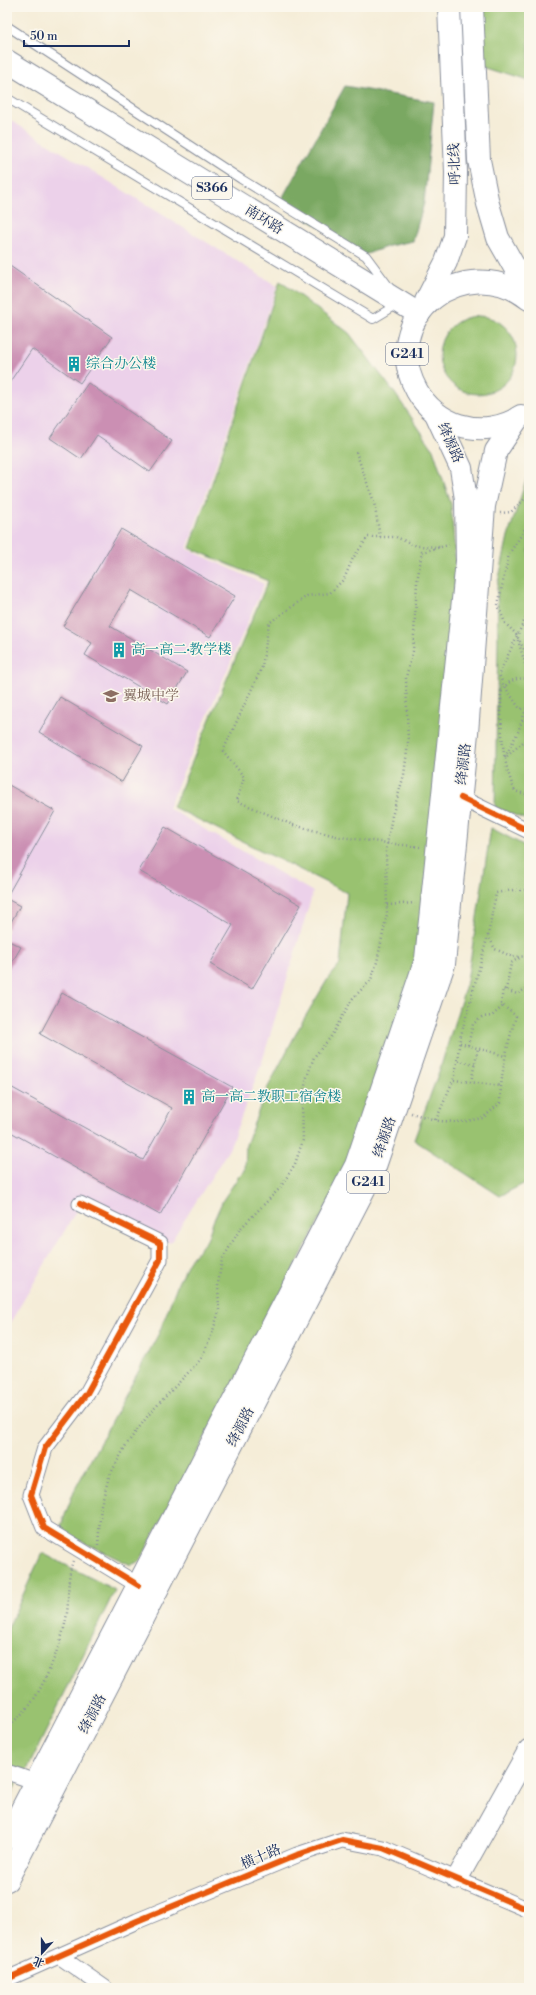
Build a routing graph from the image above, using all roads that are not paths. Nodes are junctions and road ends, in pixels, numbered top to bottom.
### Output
1 (448, 7) edge
2 (472, 7) edge
3 (7, 26) edge
4 (7, 62) edge
5 (7, 98) edge
6 (529, 293) edge
7 (529, 299) edge
8 (400, 302) junction
9 (419, 314) junction
10 (436, 414) junction
11 (525, 415) edge
12 (461, 798) junction
13 (529, 831) edge
14 (80, 1204) dead end
15 (138, 1585) junction
16 (529, 1750) edge
17 (7, 1772) edge
18 (36, 1782) junction
19 (7, 1838) edge
20 (457, 1879) junction
21 (7, 1880) edge
22 (529, 1910) edge
23 (59, 1956) junction
24 (7, 1979) edge
25 (105, 1988) edge

1 - 9 main road, 呼北线 / G241
2 - 6 main road, 呼北线
3 - 8 lane
4 - 8 main road, 南环路 / S366
5 - 8 lane
7 - 9 main road, 呼北线 / G241
8 - 9 main road, 南环路 / S366
9 - 10 main road, 呼北线 / G241
10 - 11 main road, 呼北线 / G241
10 - 15 main road, 绛源路 / G241
11 - 12 main road, 绛源路 / G241
12 - 13 street
12 - 21 main road, 绛源路 / G241
14 - 15 street
15 - 18 main road, 绛源路 / G241
16 - 20 street
17 - 18 street
18 - 19 main road, 绛源路 / G241
20 - 22 street, 横十路
20 - 23 street, 横十路
23 - 24 street, 横十路
23 - 25 street

